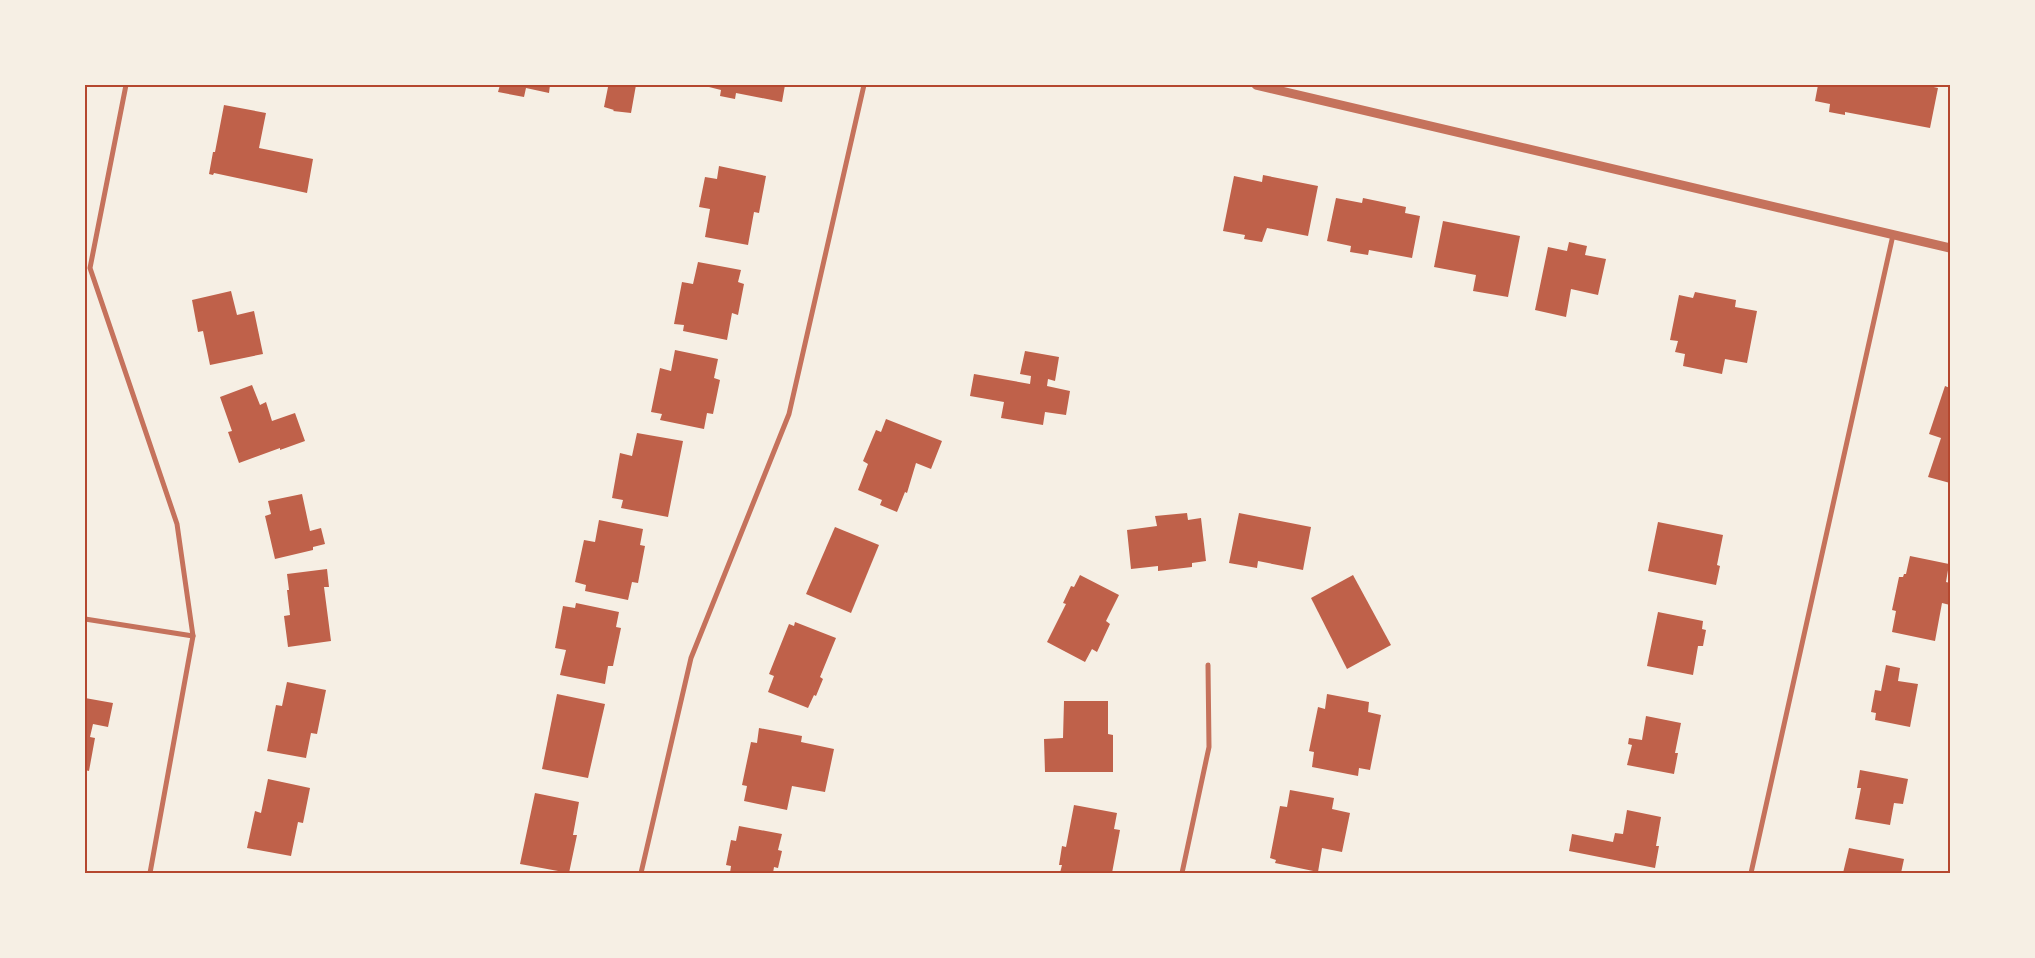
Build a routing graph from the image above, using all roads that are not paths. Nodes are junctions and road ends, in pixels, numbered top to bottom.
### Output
1 (126, 85) edge
2 (864, 85) edge
3 (1256, 85) edge
4 (1893, 235) junction
5 (1950, 248) edge
6 (85, 619) edge
7 (193, 636) junction
8 (1208, 665) dead end
9 (150, 873) edge
10 (641, 873) edge
11 (1182, 873) edge
12 (1751, 873) edge

1 - 7 street
2 - 10 street
3 - 4 street
4 - 5 street
4 - 12 street
6 - 7 street
7 - 9 street
8 - 11 street

